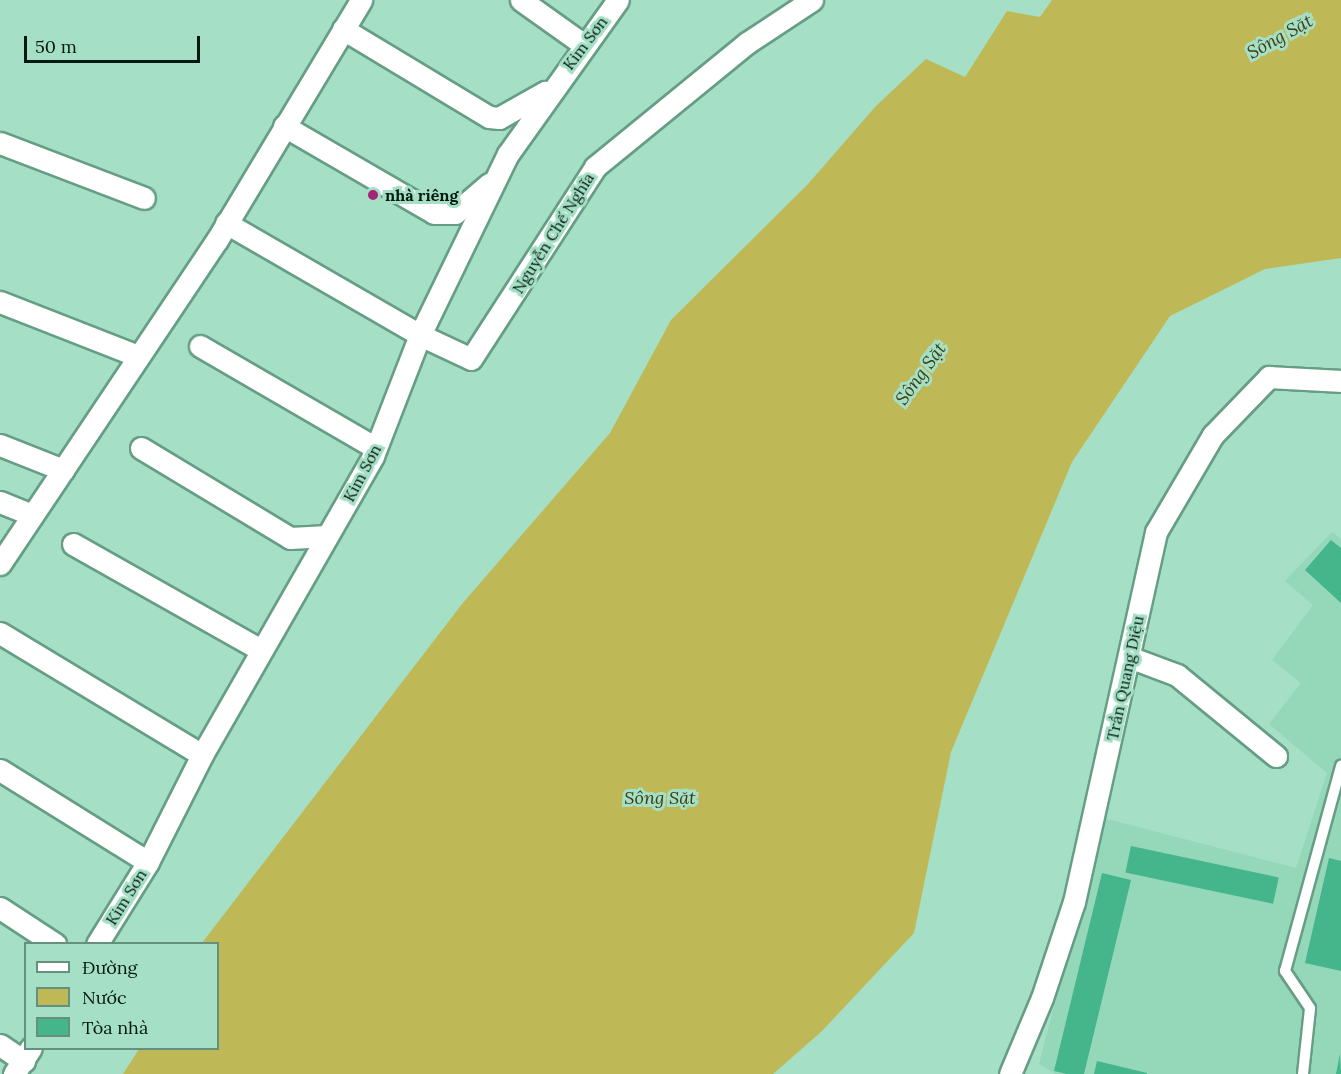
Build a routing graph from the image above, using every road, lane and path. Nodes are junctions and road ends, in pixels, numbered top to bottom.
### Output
1 (361, 0) edge
2 (521, 0) edge
3 (618, 0) edge
4 (812, 0) edge
5 (343, 28) junction
6 (584, 45) junction
7 (550, 90) junction
8 (284, 126) junction
9 (0, 143) edge
10 (496, 178) junction
11 (144, 198) dead end
12 (226, 223) junction
13 (0, 302) edge
14 (420, 334) junction
15 (200, 346) dead end
16 (138, 356) junction
17 (1341, 381) edge
18 (0, 445) edge
19 (141, 448) dead end
20 (376, 448) junction
21 (63, 470) junction
22 (0, 502) edge
23 (32, 515) junction
24 (327, 536) junction
25 (73, 544) dead end
26 (0, 564) edge
27 (0, 633) edge
28 (261, 650) junction
29 (1129, 657) junction
30 (202, 755) junction
31 (1276, 756) dead end
32 (1341, 766) edge
33 (0, 770) edge
34 (148, 862) junction
35 (0, 908) edge
36 (52, 942) edge
37 (98, 942) edge
38 (0, 1045) edge
39 (23, 1061) edge
40 (1010, 1074) edge
41 (1303, 1074) edge

1 - 5 street
2 - 6 street
3 - 6 street, Kim Sơn
4 - 14 street, Nguyễn Chế Nghĩa
5 - 7 street
5 - 8 street
6 - 7 street, Kim Sơn
7 - 10 street, Kim Sơn
8 - 10 street
8 - 12 street
9 - 11 street
10 - 14 street, Kim Sơn
12 - 14 street
12 - 16 street
13 - 16 street
14 - 20 street, Kim Sơn
15 - 20 street
16 - 21 street
17 - 29 street, Trần Quang Diệu
18 - 21 street
19 - 24 street
20 - 24 street, Kim Sơn
21 - 23 street
22 - 23 street
23 - 26 street
24 - 28 street, Kim Sơn
25 - 28 street
27 - 30 street
28 - 30 street, Kim Sơn
29 - 31 street
29 - 40 street, Trần Quang Diệu
30 - 34 street, Kim Sơn
32 - 41 lane
33 - 34 street
34 - 37 street, Kim Sơn
35 - 36 street
38 - 39 street

